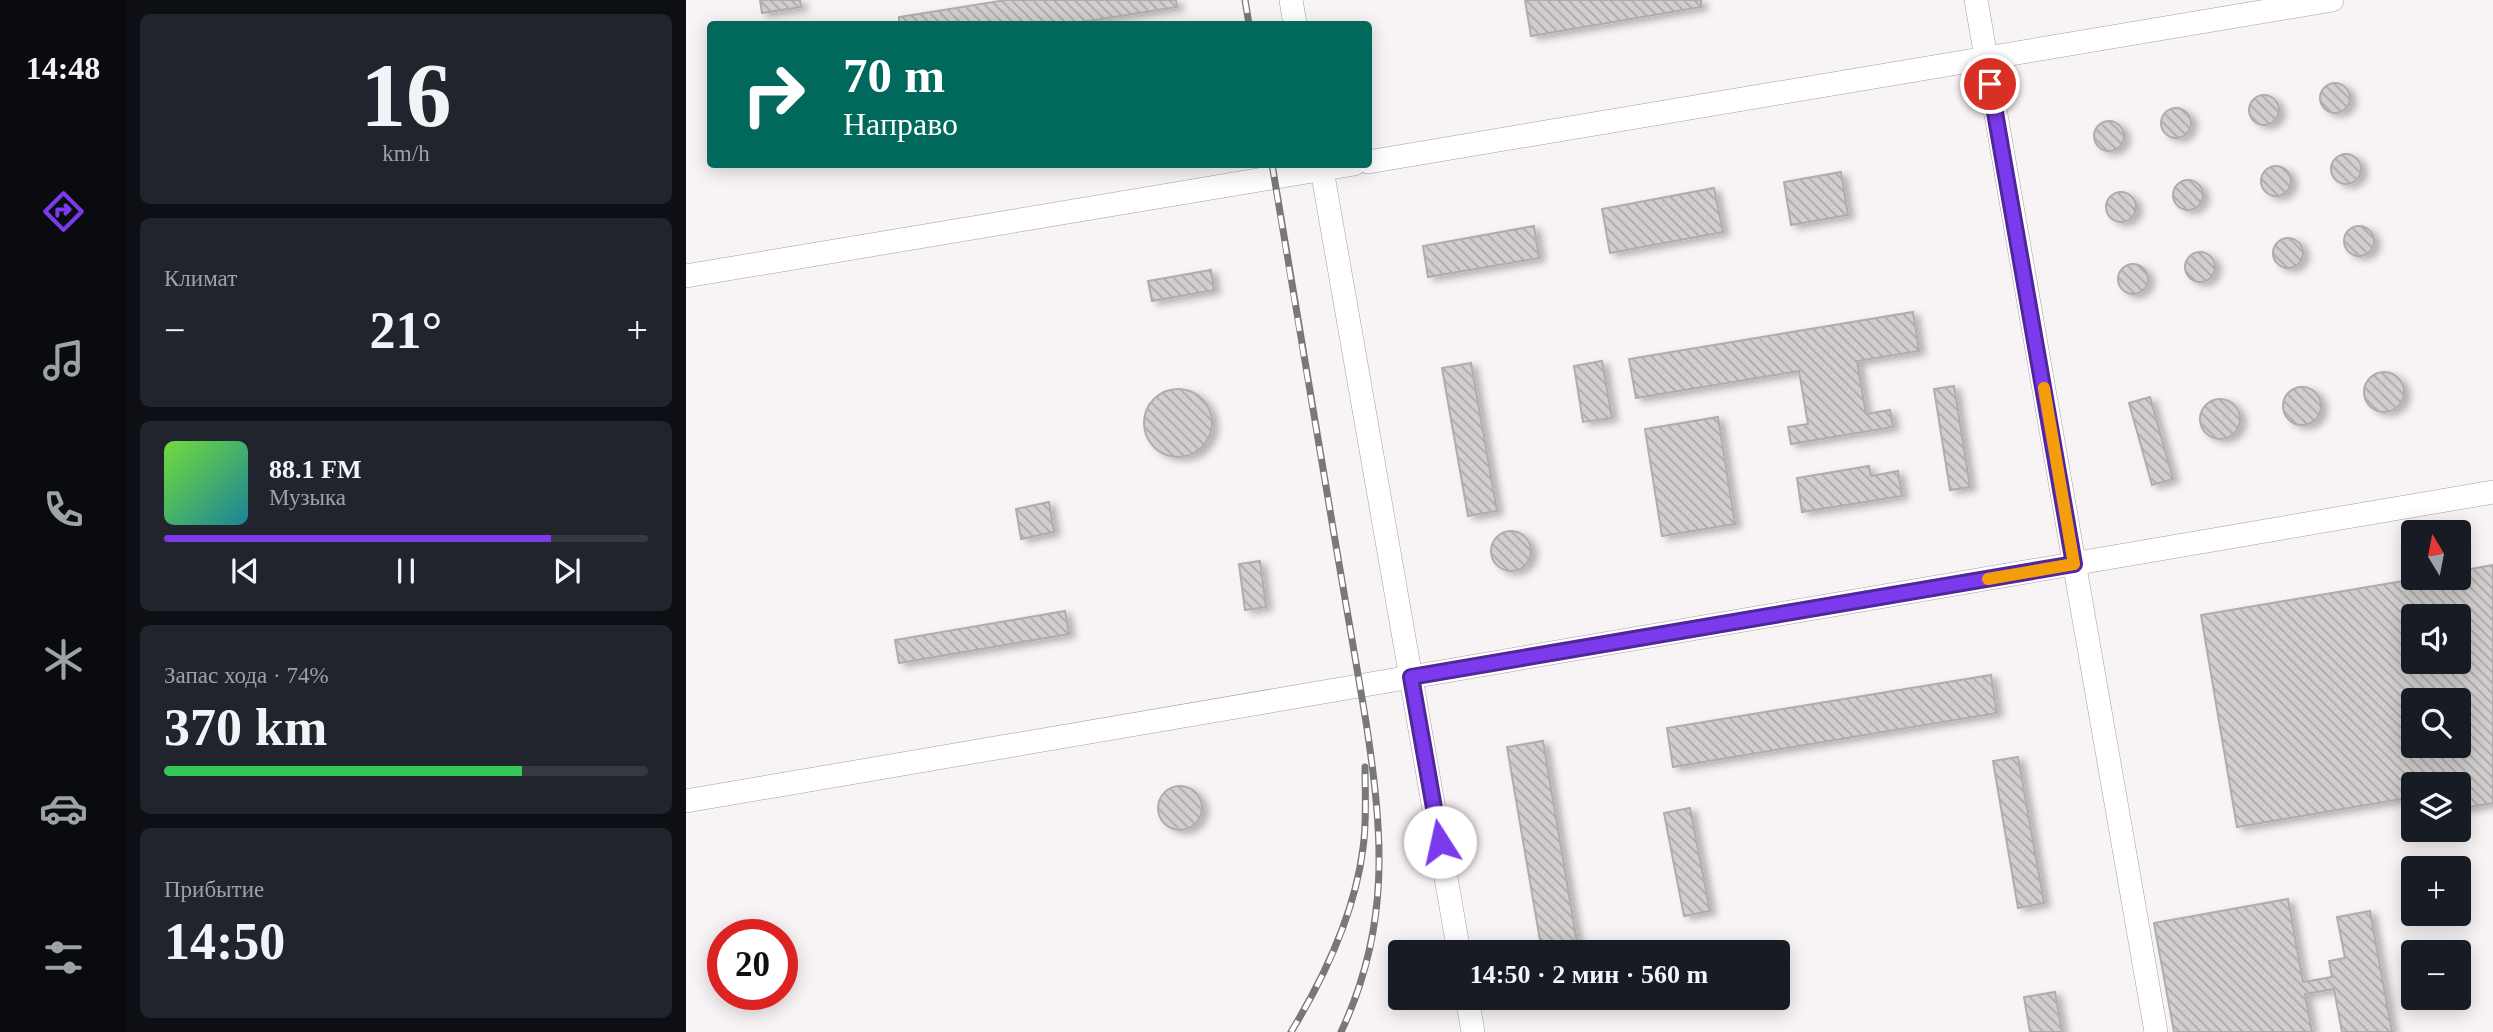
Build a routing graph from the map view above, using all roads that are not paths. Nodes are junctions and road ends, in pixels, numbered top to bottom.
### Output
1 (1291, 0) edge
2 (1976, 0) edge
3 (2332, 0) edge
4 (1294, 21) edge
5 (1986, 57) junction
6 (1372, 161) edge
7 (1316, 168) edge
8 (1322, 168) edge
9 (686, 276) edge
10 (2493, 492) edge
11 (2074, 564) junction
12 (1411, 677) junction
13 (686, 801) edge
14 (1457, 940) edge
15 (1469, 1010) edge
16 (1473, 1032) edge
17 (2157, 1032) edge

1 - 4 lane
2 - 5 lane
3 - 5 lane
5 - 6 lane
5 - 11 lane
7 - 9 lane
8 - 12 lane
10 - 11 lane
11 - 12 lane
11 - 17 lane
12 - 13 lane
12 - 14 lane
15 - 16 lane

